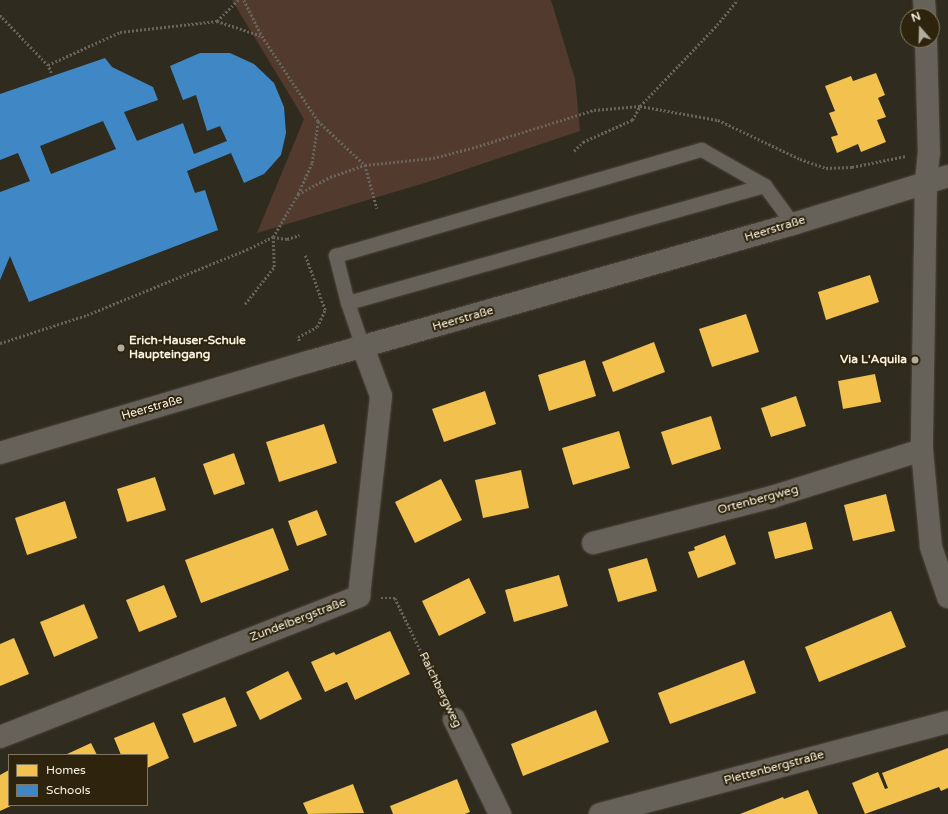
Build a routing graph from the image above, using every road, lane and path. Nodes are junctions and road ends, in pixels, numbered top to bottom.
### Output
1 (238, 0) edge
2 (244, 0) edge
3 (738, 0) edge
4 (0, 15) edge
5 (217, 21) junction
6 (262, 36) junction
7 (926, 48) edge
8 (48, 65) junction
9 (50, 73) dead end
10 (640, 106) junction
11 (318, 120) junction
12 (574, 151) dead end
13 (929, 152) junction
14 (365, 166) junction
15 (948, 176) edge
16 (926, 181) junction
17 (765, 186) junction
18 (298, 194) junction
19 (376, 208) dead end
20 (793, 224) junction
21 (299, 235) dead end
22 (273, 236) junction
23 (305, 255) dead end
24 (348, 303) junction
25 (244, 304) dead end
26 (0, 343) edge
27 (363, 347) junction
28 (308, 362) junction
29 (922, 450) junction
30 (0, 453) edge
31 (593, 543) dead end
32 (940, 544) edge
33 (359, 596) junction
34 (948, 597) edge
35 (454, 719) joint
36 (948, 722) edge
37 (0, 736) edge
38 (500, 814) edge
39 (600, 814) edge

1 - 5 path
2 - 6 path
3 - 10 path
4 - 8 path
5 - 6 path
5 - 8 path
6 - 11 path
7 - 13 street
8 - 9 path
10 - 12 path
10 - 13 path
10 - 14 path
11 - 14 path
11 - 18 path
13 - 16 street
14 - 18 path
14 - 19 path
15 - 16 street, Heerstraße
16 - 20 street, Heerstraße
16 - 29 street
17 - 20 lane
17 - 24 lane
17 - 24 lane
18 - 22 path
20 - 27 street, Heerstraße
21 - 22 path
22 - 25 path
22 - 26 path
23 - 28 path
24 - 27 lane
27 - 28 street, Heerstraße
27 - 33 street, Zundelbergstraße
28 - 30 street, Heerstraße
29 - 31 street, Ortenbergweg
29 - 32 street
32 - 34 street
33 - 35 path, Raichbergweg
33 - 37 street, Zundelbergstraße
35 - 38 street, Raichbergweg
36 - 39 street, Plettenbergstraße

